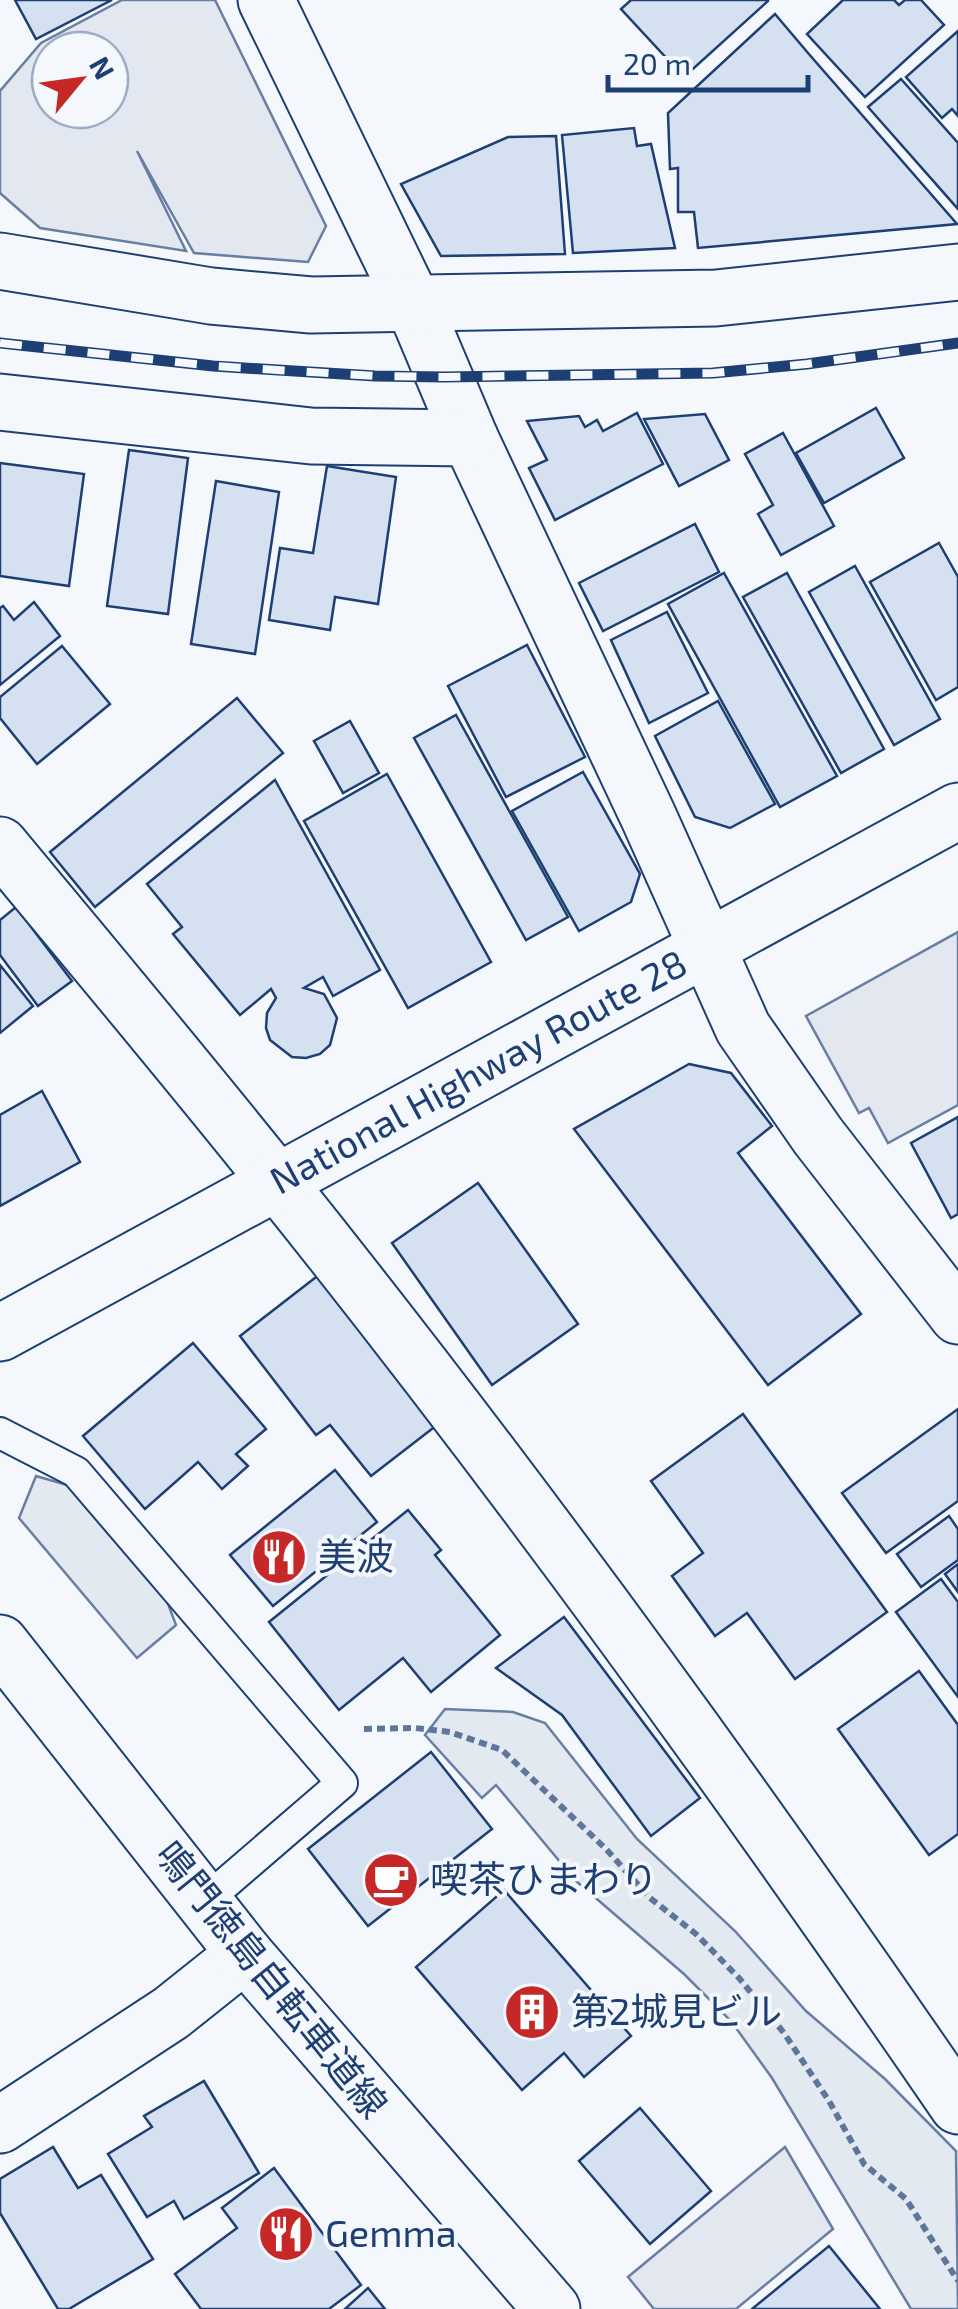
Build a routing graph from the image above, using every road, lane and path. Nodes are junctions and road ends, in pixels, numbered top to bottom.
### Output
1 (266, 0) edge
2 (5, 257) edge
3 (958, 272) edge
4 (414, 306) junction
5 (0, 402) edge
6 (470, 438) junction
7 (958, 811) edge
8 (0, 845) edge
9 (706, 947) junction
10 (278, 1182) junction
11 (958, 1316) edge
12 (0, 1333) edge
13 (0, 1433) edge
14 (0, 1643) edge
15 (298, 1732) junction
16 (205, 1901) junction
17 (246, 1954) junction
18 (958, 2106) edge
19 (0, 2126) edge
20 (958, 2281) edge
21 (552, 2309) edge

1 - 4 main road
2 - 4 main road
3 - 4 main road
4 - 6 main road
5 - 6 main road
6 - 9 main road
7 - 9 main road, National Highway Route 28
8 - 10 main road
9 - 10 main road, National Highway Route 28
9 - 11 main road
10 - 12 main road, National Highway Route 28
10 - 18 main road
13 - 15 lane
14 - 16 main road, 鳴門徳島自転車道線
15 - 16 lane
15 - 20 path
16 - 17 main road, 鳴門徳島自転車道線
17 - 19 main road
17 - 21 main road, 鳴門徳島自転車道線

